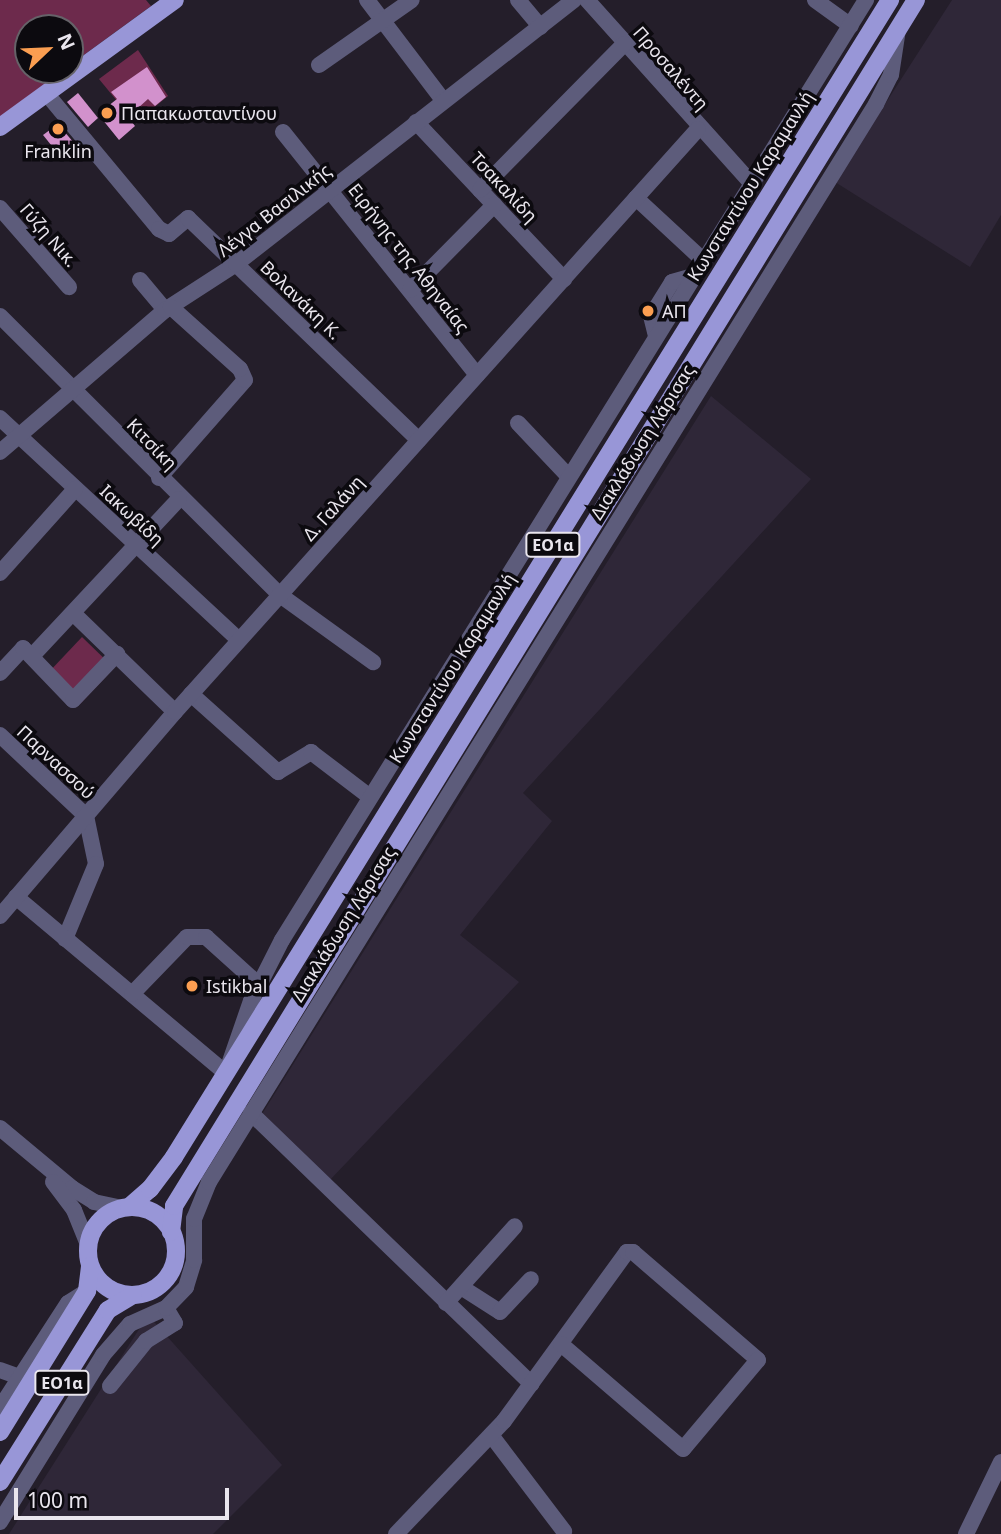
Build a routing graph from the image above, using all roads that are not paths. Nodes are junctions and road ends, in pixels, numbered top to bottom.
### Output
1 (367, 0) edge
2 (412, 0) edge
3 (518, 0) edge
4 (573, 0) edge
5 (587, 0) edge
6 (815, 0) edge
7 (866, 0) edge
8 (890, 0) edge
9 (916, 0) edge
10 (164, 3) edge
11 (382, 21) junction
12 (851, 26) junction
13 (541, 27) junction
14 (898, 29) junction
15 (624, 44) junction
16 (319, 65) dead end
17 (46, 93) junction
18 (443, 100) junction
19 (416, 122) junction
20 (0, 127) edge
21 (698, 129) junction
22 (283, 132) dead end
23 (751, 183) junction
24 (332, 190) junction
25 (480, 190) junction
26 (636, 198) junction
27 (494, 205) junction
28 (0, 208) edge
29 (703, 260) junction
30 (236, 264) junction
31 (564, 279) junction
32 (139, 280) dead end
33 (69, 287) dead end
34 (410, 290) junction
35 (168, 309) junction
36 (0, 316) edge
37 (477, 375) junction
38 (72, 387) junction
39 (0, 418) edge
40 (518, 422) dead end
41 (18, 436) junction
42 (419, 440) junction
43 (0, 452) edge
44 (569, 477) junction
45 (159, 478) junction
46 (75, 489) junction
47 (178, 499) junction
48 (136, 545) junction
49 (0, 573) edge
50 (280, 595) junction
51 (75, 615) junction
52 (239, 640) junction
53 (117, 654) junction
54 (32, 656) junction
55 (373, 662) dead end
56 (0, 673) edge
57 (191, 694) junction
58 (175, 712) junction
59 (0, 736) edge
60 (370, 797) junction
61 (86, 816) junction
62 (16, 897) junction
63 (0, 915) edge
64 (65, 939) junction
65 (258, 984) junction
66 (132, 994) junction
67 (226, 1073) junction
68 (251, 1113) junction
69 (0, 1128) edge
70 (38, 1164) junction
71 (125, 1207) junction
72 (515, 1226) dead end
73 (171, 1232) junction
74 (88, 1244) junction
75 (90, 1266) junction
76 (531, 1279) dead end
77 (461, 1287) junction
78 (87, 1291) junction
79 (133, 1295) junction
80 (446, 1303) junction
81 (166, 1308) junction
82 (561, 1344) junction
83 (0, 1370) edge
84 (19, 1377) junction
85 (532, 1384) junction
86 (110, 1386) dead end
87 (0, 1408) edge
88 (0, 1432) edge
89 (491, 1435) junction
90 (1001, 1462) edge
91 (1, 1483) edge
92 (0, 1522) edge
93 (564, 1531) dead end
94 (396, 1534) edge
95 (966, 1534) edge

1 - 11 street
2 - 11 street
3 - 13 street
4 - 13 street, Λέγγα Βασιλικής
5 - 15 street, Προσαλέντη
6 - 12 street
7 - 12 street
8 - 67 main road, Κωνσταντίνου Καραμανλή / ΕΟ1α
9 - 14 main road, Διακλάδωση Λάρισας / ΕΟ1α
10 - 17 main road
11 - 16 street
11 - 18 street
12 - 23 street
13 - 18 street, Λέγγα Βασιλικής
14 - 68 street, Διακλάδωση Λάρισας
14 - 73 main road, ΕΟ1α
15 - 21 street, Προσαλέντη
15 - 25 street
17 - 20 main road
17 - 30 street, Βολανάκη Κ.
18 - 19 street, Λέγγα Βασιλικής
19 - 24 street, Λέγγα Βασιλικής
19 - 25 street, Τσακαλίδη
21 - 23 street, Προσαλέντη
21 - 26 street, Δ. Γαλάνη
22 - 24 street, Ειρήνης της Αθηναίας
23 - 29 street
24 - 30 street, Λέγγα Βασιλικής
24 - 34 street, Ειρήνης της Αθηναίας
25 - 27 street, Τσακαλίδη
26 - 29 street
26 - 31 street, Δ. Γαλάνη
27 - 31 street, Τσακαλίδη
27 - 34 street
28 - 33 street, Γύζη Νικ.
29 - 44 street
30 - 35 street, Λέγγα Βασιλικής
30 - 42 street, Βολανάκη Κ.
31 - 37 street, Δ. Γαλάνη
32 - 35 street
34 - 37 street, Ειρήνης της Αθηναίας
35 - 38 street, Λέγγα Βασιλικής
35 - 45 street
36 - 38 street, Κιτσίκη
37 - 42 street, Δ. Γαλάνη
38 - 41 street, Λέγγα Βασιλικής
38 - 45 street, Κιτσίκη
39 - 41 street, Ιακωβίδη
40 - 44 street
41 - 43 street, Λέγγα Βασιλικής
41 - 46 street, Ιακωβίδη
42 - 50 street, Δ. Γαλάνη
44 - 60 street
45 - 47 street, Κιτσίκη
46 - 48 street, Ιακωβίδη
46 - 49 street
47 - 48 street
47 - 50 street, Κιτσίκη
48 - 51 street
48 - 52 street, Ιακωβίδη
50 - 52 street, Δ. Γαλάνη
50 - 55 street, Κιτσίκη
51 - 53 street
51 - 54 street
52 - 57 street, Δ. Γαλάνη
53 - 54 street
53 - 58 street
54 - 56 street
57 - 58 street, Δ. Γαλάνη
57 - 60 street
58 - 61 street, Δ. Γαλάνη
59 - 61 street, Παρνασσού
60 - 65 street
61 - 62 street, Δ. Γαλάνη
61 - 64 street
62 - 63 street, Δ. Γαλάνη
62 - 64 street
64 - 66 street
65 - 66 street
65 - 67 street
66 - 67 street
67 - 71 main road, Κωνσταντίνου Καραμανλή / ΕΟ1α
68 - 80 street
68 - 81 street, Διακλάδωση Λάρισας
69 - 70 street
70 - 71 street
70 - 74 street
71 - 73 main road
71 - 74 main road, ΕΟ1α
72 - 77 street
73 - 79 main road, ΕΟ1α
74 - 75 main road, ΕΟ1α
75 - 78 main road, ΕΟ1α
75 - 79 main road
76 - 77 street
77 - 80 street
78 - 84 street
78 - 88 main road, ΕΟ1α
79 - 91 main road, ΕΟ1α
80 - 85 street
81 - 86 street
81 - 92 street
82 - 82 street
82 - 85 street
83 - 84 street
84 - 87 street
85 - 89 street
89 - 93 street
89 - 94 street
90 - 95 street

